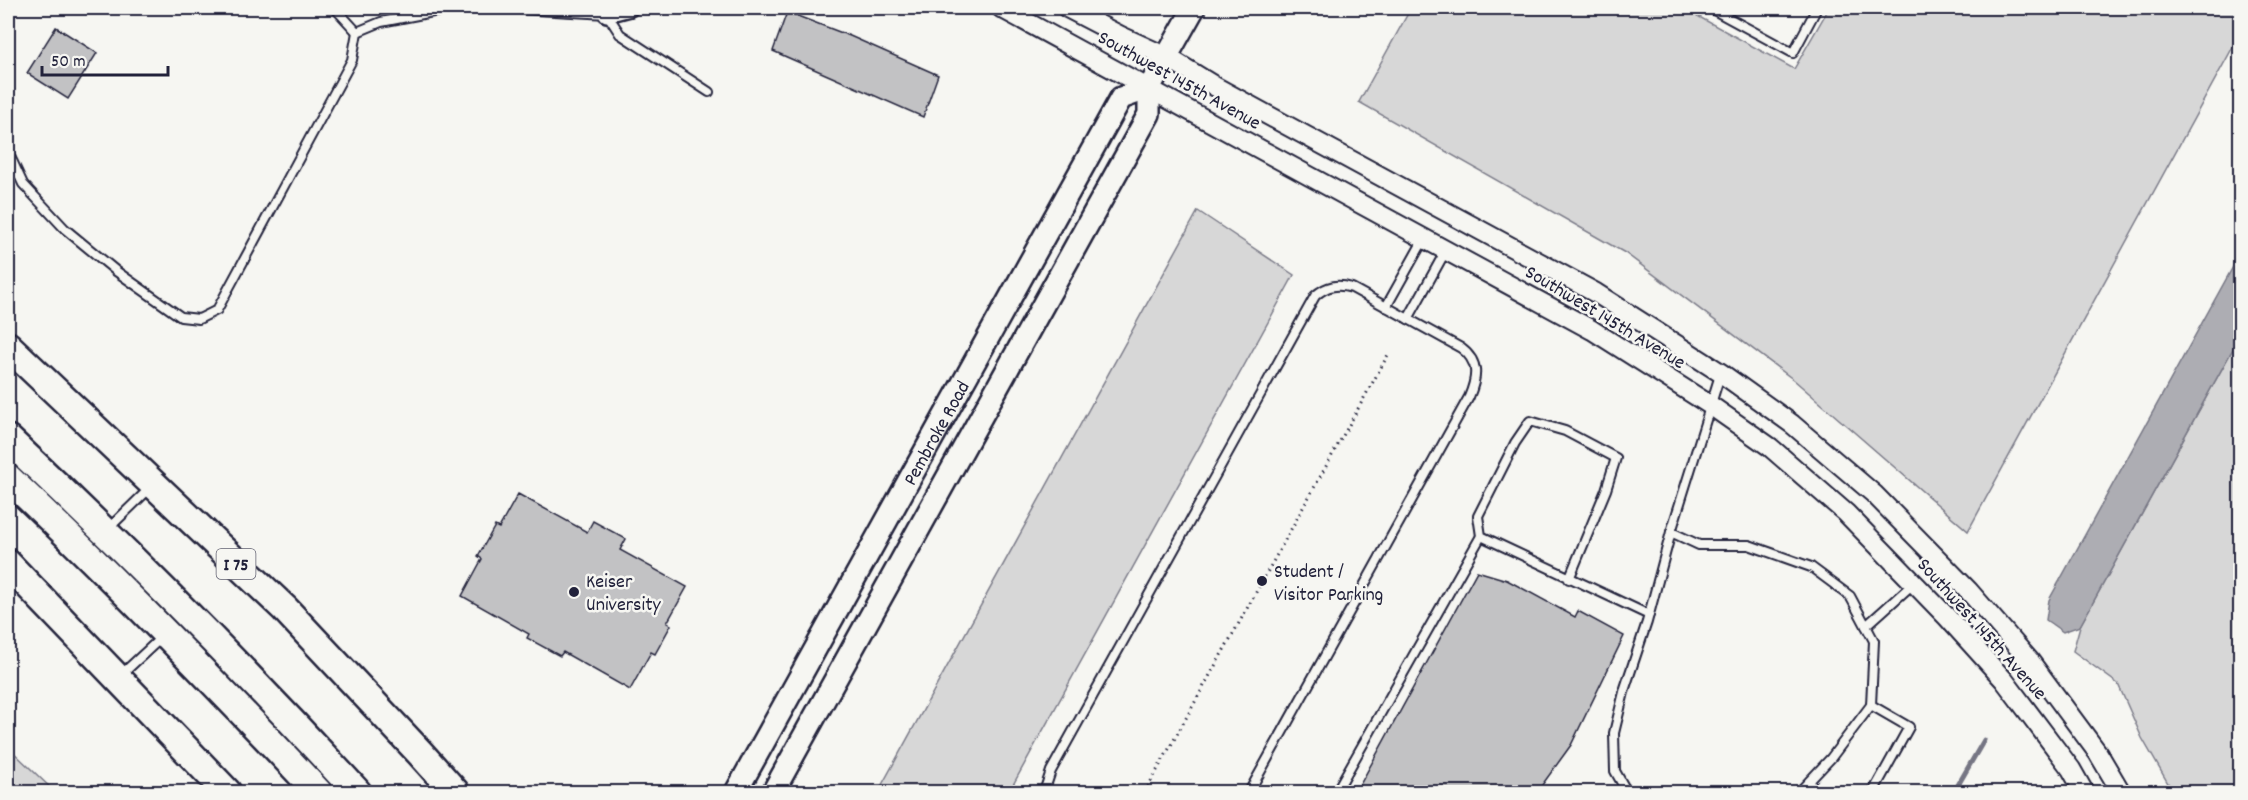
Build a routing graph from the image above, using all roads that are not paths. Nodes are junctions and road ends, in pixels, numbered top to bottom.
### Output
1 (335, 8) edge
2 (454, 8) edge
3 (500, 8) edge
4 (630, 8) edge
5 (1001, 8) edge
6 (1067, 8) edge
7 (1194, 8) edge
8 (1710, 8) edge
9 (1817, 8) edge
10 (608, 11) edge
11 (357, 32) junction
12 (1167, 57) junction
13 (1149, 88) junction
14 (709, 92) dead end
15 (8, 152) edge
16 (1425, 238) junction
17 (1446, 250) junction
18 (1386, 307) junction
19 (1408, 319) junction
20 (8, 346) edge
21 (1721, 373) junction
22 (1710, 405) junction
23 (8, 439) edge
24 (8, 478) edge
25 (154, 484) junction
26 (106, 531) junction
27 (1671, 532) junction
28 (1481, 536) junction
29 (8, 564) edge
30 (1569, 579) junction
31 (1914, 583) junction
32 (1649, 615) junction
33 (1866, 626) junction
34 (166, 633) junction
35 (118, 678) junction
36 (1871, 705) junction
37 (1810, 781) junction
38 (227, 792) edge
39 (318, 792) edge
40 (357, 792) edge
41 (455, 792) edge
42 (736, 792) edge
43 (773, 792) edge
44 (1044, 792) edge
45 (1249, 792) edge
46 (1336, 792) edge
47 (1627, 792) edge
48 (1798, 792) edge
49 (1814, 792) edge
50 (1873, 792) edge
51 (2084, 792) edge
52 (2121, 792) edge

1 - 11 lane
2 - 11 lane
3 - 10 lane
4 - 10 street
5 - 13 street, Southwest 145th Avenue
6 - 12 street, Southwest 145th Avenue
7 - 12 main road, Pembroke Road
8 - 9 lane
10 - 14 lane
11 - 15 lane
12 - 13 main road, Pembroke Road
12 - 21 street, Southwest 145th Avenue
13 - 16 street, Southwest 145th Avenue
13 - 42 main road, Pembroke Road
13 - 43 main road, Pembroke Road
16 - 17 street, Southwest 145th Avenue
16 - 18 lane
17 - 19 lane
17 - 22 street, Southwest 145th Avenue
18 - 19 lane
18 - 44 lane
19 - 45 lane
20 - 25 highway, I 75
21 - 22 lane
21 - 52 street, Southwest 145th Avenue
22 - 27 lane
22 - 31 street, Southwest 145th Avenue
23 - 26 highway
24 - 34 highway
25 - 26 lane
25 - 41 highway, I 75
26 - 40 highway
27 - 32 lane
27 - 33 lane
28 - 30 lane
28 - 30 lane
28 - 46 lane
29 - 35 highway
30 - 32 lane
31 - 33 lane
31 - 51 street, Southwest 145th Avenue
32 - 47 lane
33 - 36 lane
34 - 35 lane
34 - 39 highway
35 - 38 highway
36 - 37 lane
36 - 50 lane
37 - 48 lane
37 - 49 lane

